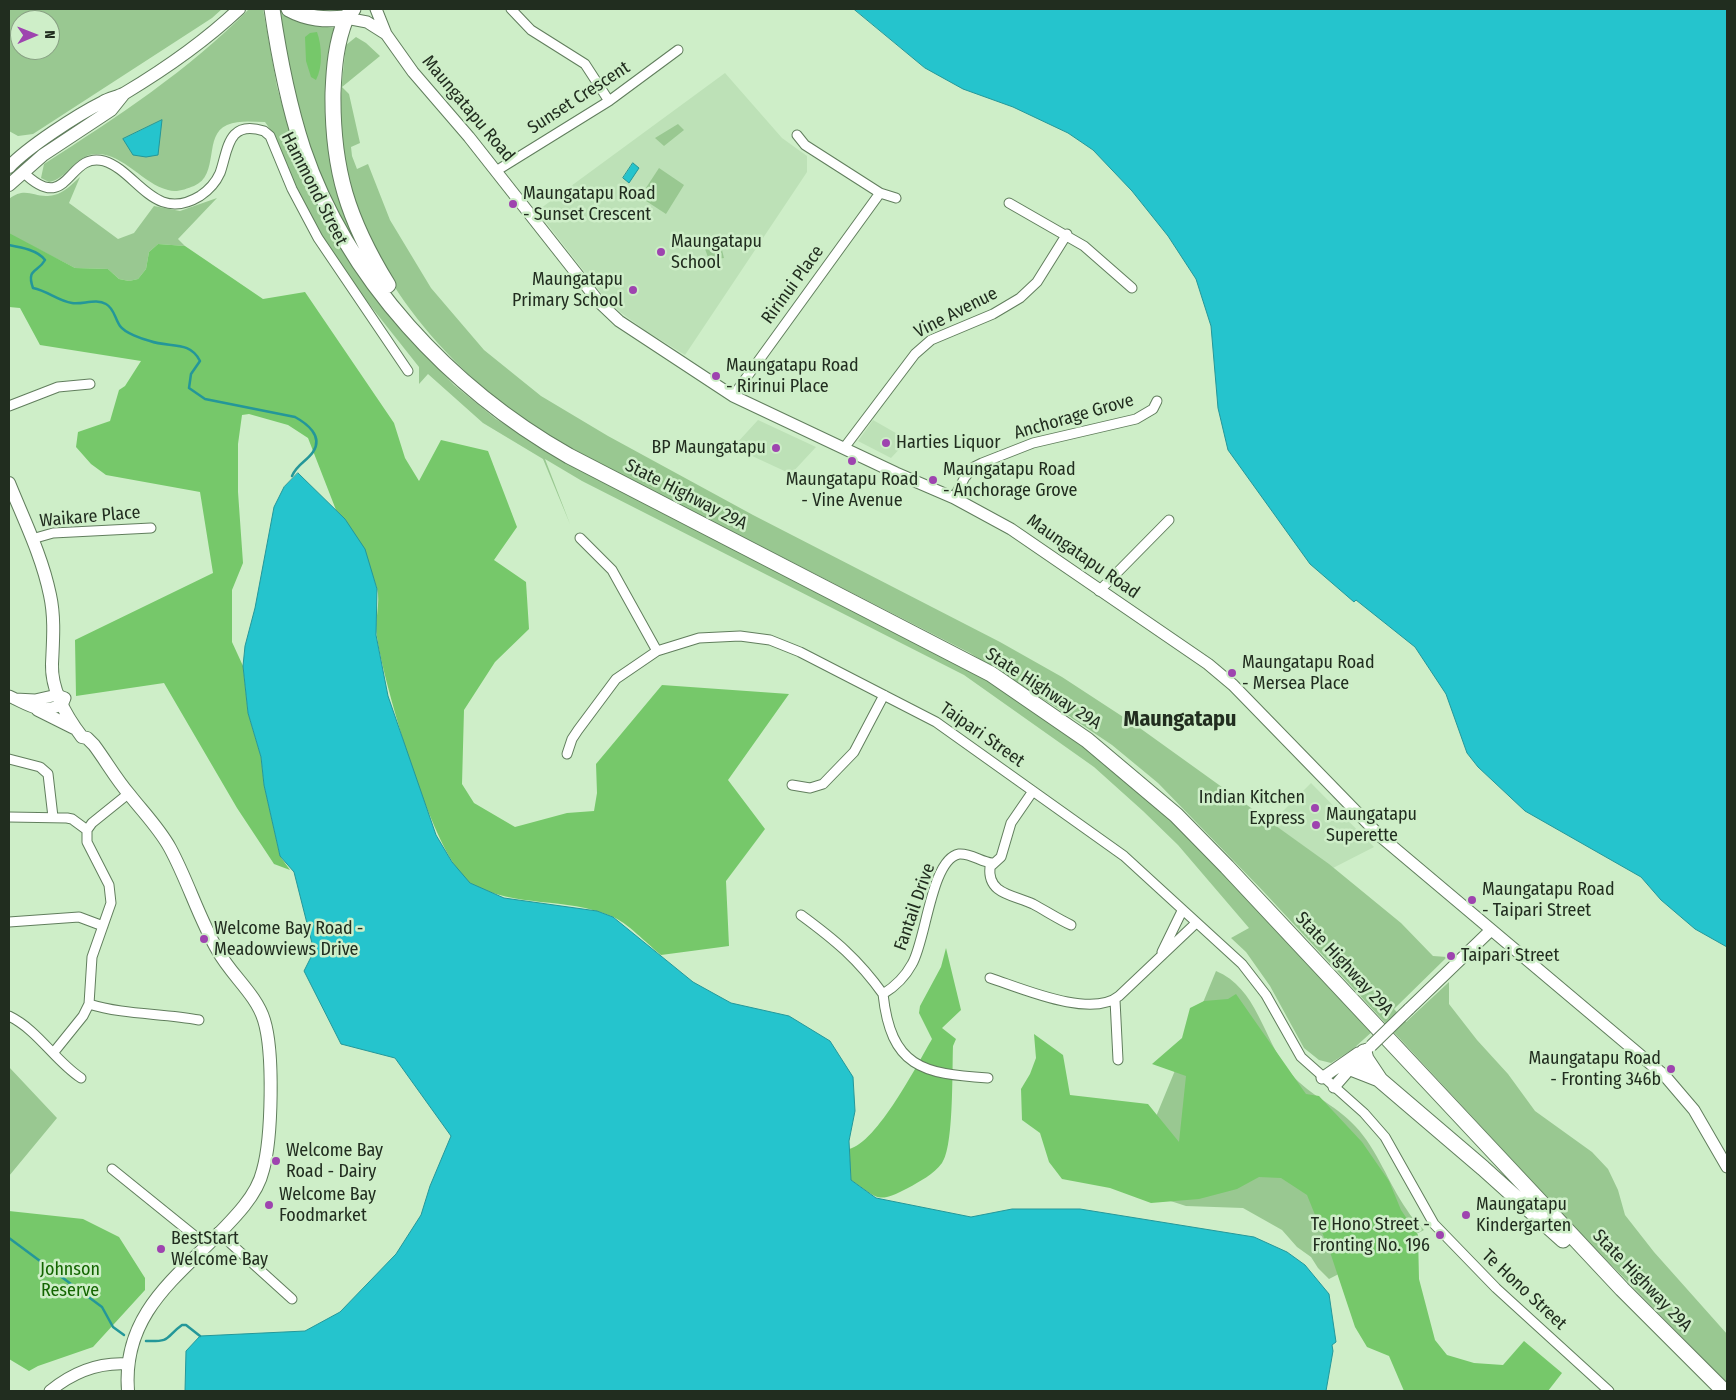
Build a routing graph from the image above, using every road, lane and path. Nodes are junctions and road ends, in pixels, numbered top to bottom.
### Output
1 (239, 9) edge
2 (272, 9) edge
3 (289, 9) edge
4 (376, 9) edge
5 (510, 9) edge
6 (348, 15) edge
7 (386, 34) junction
8 (678, 50) dead end
9 (122, 95) junction
10 (609, 102) junction
11 (797, 135) dead end
12 (9, 150) edge
13 (10, 163) edge
14 (496, 171) junction
15 (23, 172) junction
16 (9, 185) edge
17 (880, 193) junction
18 (896, 198) dead end
19 (1009, 203) dead end
20 (1067, 234) junction
21 (1132, 288) dead end
22 (428, 345) junction
23 (408, 371) dead end
24 (90, 384) dead end
25 (733, 396) junction
26 (1157, 401) dead end
27 (9, 406) edge
28 (844, 448) junction
29 (9, 483) edge
30 (954, 498) junction
31 (1169, 520) dead end
32 (151, 528) dead end
33 (580, 538) dead end
34 (32, 539) junction
35 (1099, 591) junction
36 (657, 651) junction
37 (884, 695) junction
38 (12, 698) edge
39 (61, 699) junction
40 (38, 710) junction
41 (76, 729) junction
42 (87, 738) junction
43 (568, 754) dead end
44 (9, 759) edge
45 (792, 785) dead end
46 (1033, 791) junction
47 (128, 794) junction
48 (9, 817) edge
49 (53, 817) junction
50 (87, 830) junction
51 (992, 863) junction
52 (1182, 911) junction
53 (801, 915) dead end
54 (9, 922) edge
55 (1195, 924) junction
56 (1071, 925) dead end
57 (103, 926) junction
58 (1491, 930) junction
59 (1160, 957) junction
60 (990, 978) dead end
61 (883, 994) junction
62 (1115, 1000) junction
63 (89, 1004) junction
64 (9, 1016) edge
65 (199, 1020) dead end
66 (1367, 1049) junction
67 (54, 1052) junction
68 (1118, 1060) dead end
69 (1351, 1068) junction
70 (82, 1078) dead end
71 (988, 1078) dead end
72 (1322, 1078) junction
73 (1380, 1080) junction
74 (1334, 1087) junction
75 (1727, 1167) edge
76 (112, 1170) dead end
77 (218, 1232) junction
78 (206, 1245) junction
79 (1622, 1289) junction
80 (292, 1300) dead end
81 (128, 1364) junction
82 (50, 1391) edge
83 (128, 1391) edge
84 (1609, 1391) edge
85 (1724, 1391) edge

1 - 9 main road
2 - 22 highway, State Highway 29A
3 - 6 highway
4 - 7 street, Maungatapu Road
5 - 10 street
6 - 7 street, Maungatapu Road
6 - 22 highway, State Highway 29A
7 - 14 street, Maungatapu Road
8 - 10 street, Sunset Crescent
9 - 13 main road
9 - 15 main road
10 - 14 street, Sunset Crescent
11 - 17 street
12 - 13 main road
13 - 15 main road
14 - 25 street, Maungatapu Road
15 - 16 main road
15 - 23 street, Hammond Street
17 - 18 street
17 - 25 street, Ririnui Place
19 - 20 street
20 - 21 street
20 - 28 street, Vine Avenue
22 - 79 highway, State Highway 29A
24 - 27 street
25 - 28 street, Maungatapu Road
26 - 30 street, Anchorage Grove
28 - 30 street, Maungatapu Road
29 - 34 main road
30 - 35 street, Maungatapu Road
31 - 35 street
32 - 34 street, Waikare Place
33 - 36 street
34 - 39 main road
35 - 58 street, Maungatapu Road
36 - 37 street, Taipari Street
36 - 43 street, Taipari Street
37 - 45 street
37 - 46 street, Taipari Street
38 - 39 street
38 - 40 street
39 - 40 street
39 - 41 main road
39 - 42 main road
40 - 41 main road
41 - 42 main road
42 - 47 main road
44 - 49 street
46 - 51 street
46 - 52 street, Taipari Street
47 - 50 street
47 - 77 main road
48 - 49 street
49 - 50 street
50 - 57 street
51 - 56 street
51 - 61 street, Fantail Drive
52 - 55 street, Taipari Street
52 - 59 street
53 - 61 street
54 - 57 street
55 - 59 street
55 - 72 street, Taipari Street
57 - 63 street
58 - 66 street, bridge
58 - 75 street, Maungatapu Road
59 - 62 street
60 - 62 street
61 - 71 street
62 - 68 street
63 - 65 street
63 - 67 street
64 - 67 street
66 - 69 street
66 - 72 street
66 - 73 highway
67 - 70 street
69 - 73 highway
69 - 74 street
72 - 74 street, Taipari Street
73 - 79 highway
74 - 84 street, Te Hono Street
76 - 78 street
77 - 78 main road
77 - 80 street
78 - 81 main road
79 - 85 highway, State Highway 29A
81 - 82 street
81 - 83 main road

